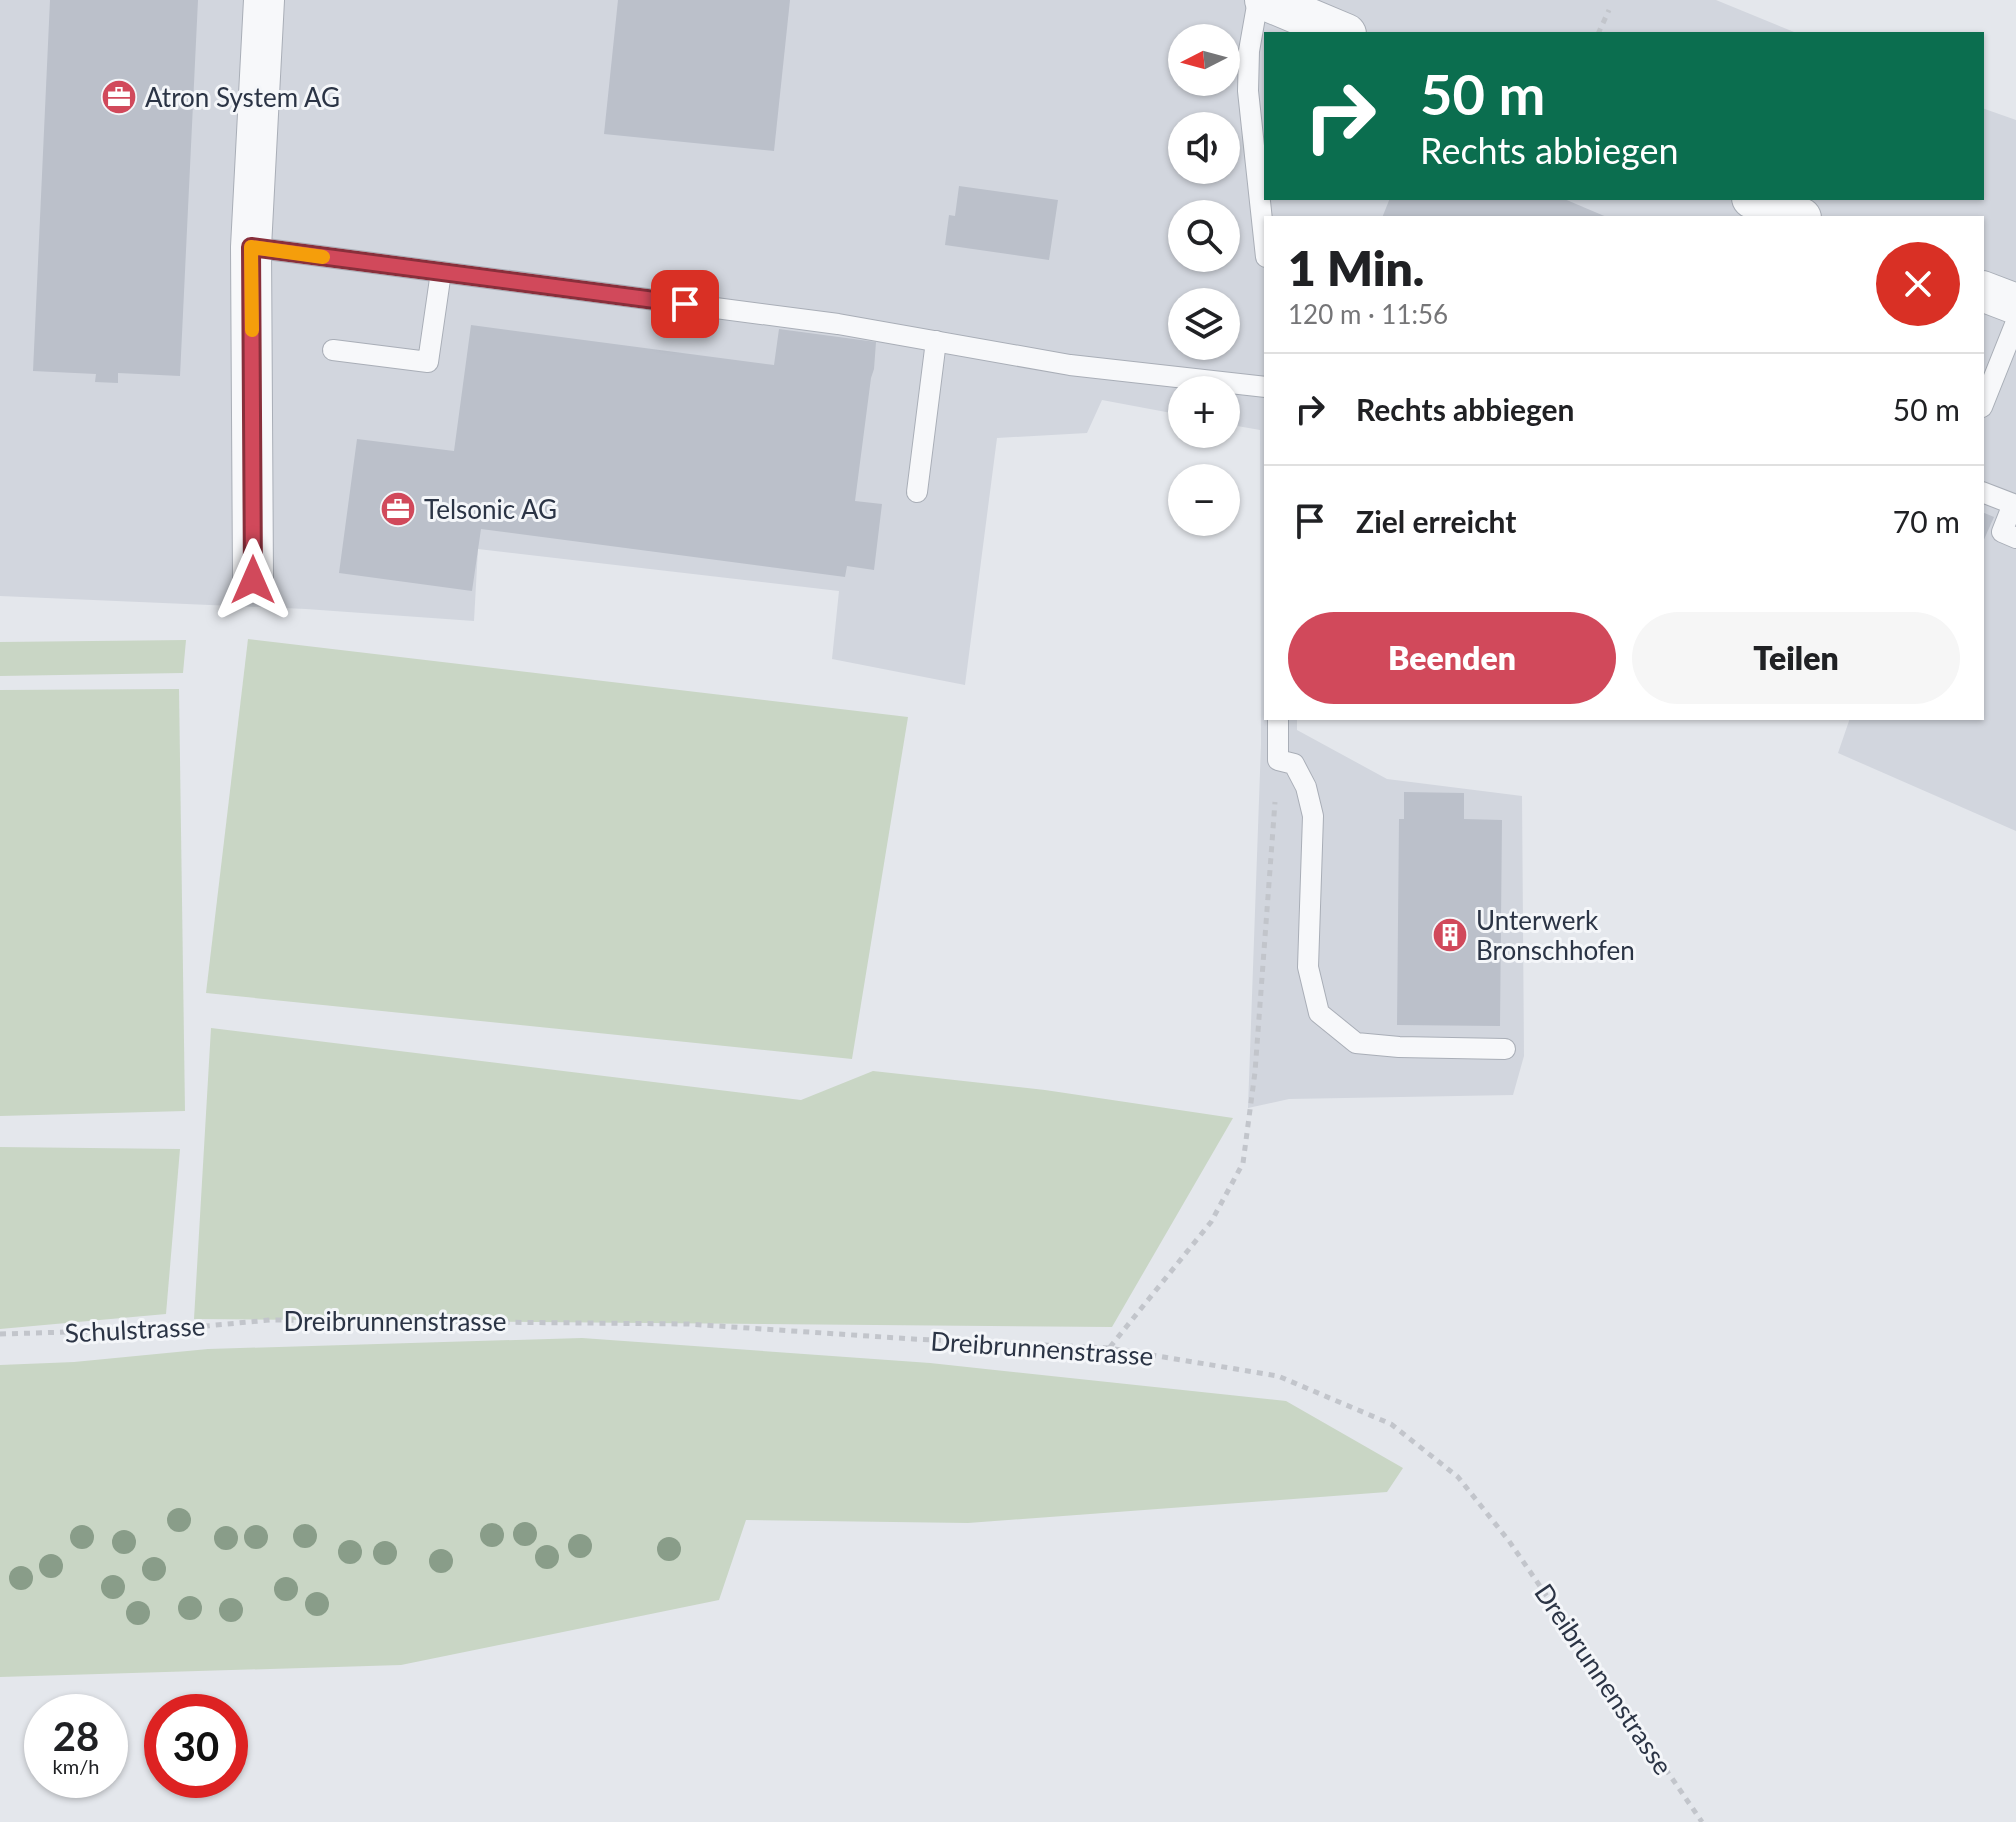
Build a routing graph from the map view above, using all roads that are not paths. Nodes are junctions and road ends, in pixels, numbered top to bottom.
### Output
1 (264, 0) edge
2 (1258, 0) edge
3 (1265, 0) edge
4 (1341, 32) edge
5 (1757, 200) edge
6 (1796, 216) edge
7 (1264, 239) edge
8 (251, 247) junction
9 (441, 272) junction
10 (1984, 292) edge
11 (2016, 304) edge
12 (2016, 322) edge
13 (936, 341) junction
14 (333, 350) dead end
15 (1264, 387) edge
16 (1984, 402) edge
17 (917, 492) dead end
18 (1984, 493) edge
19 (2016, 538) edge
20 (253, 580) dead end
21 (1278, 720) edge
22 (1505, 1049) dead end

1 - 8 street
2 - 7 lane
3 - 4 street
5 - 6 street
8 - 9 lane
8 - 20 street
9 - 13 lane
9 - 14 lane
10 - 11 street
12 - 16 lane
13 - 15 lane
13 - 17 lane
18 - 19 lane
21 - 22 lane

